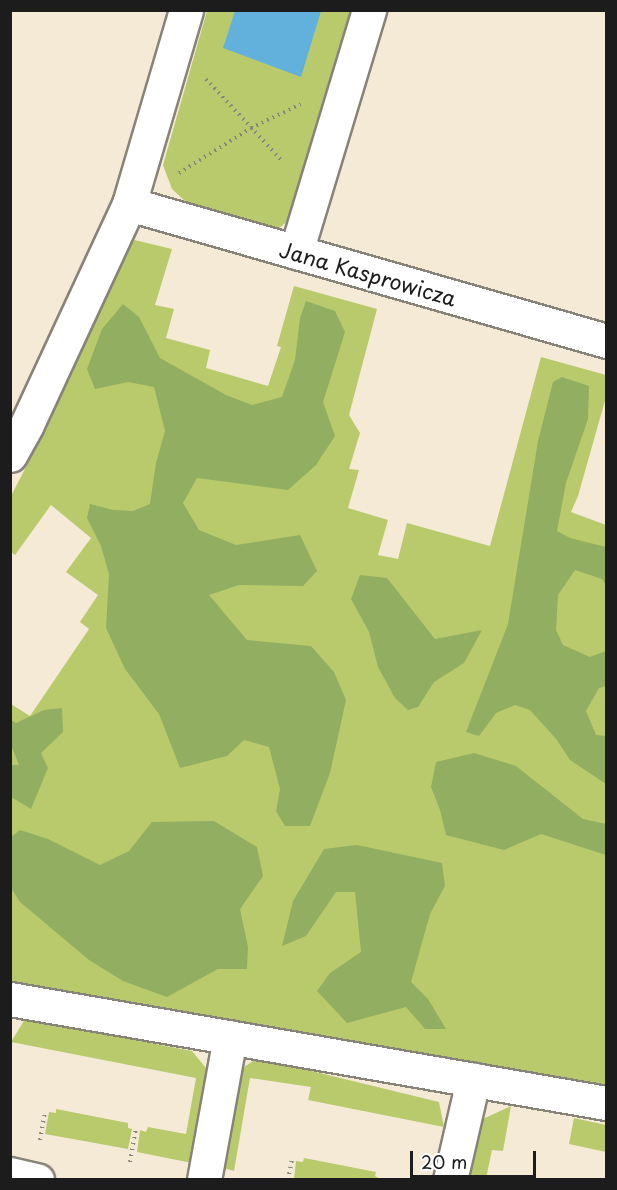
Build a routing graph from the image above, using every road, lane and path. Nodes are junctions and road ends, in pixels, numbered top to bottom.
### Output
1 (186, 10) edge
2 (369, 10) edge
3 (175, 46) junction
4 (347, 82) junction
5 (251, 128) junction
6 (314, 196) junction
7 (129, 204) junction
8 (296, 252) junction
9 (606, 341) edge
10 (10, 455) edge
11 (10, 999) edge
12 (231, 1037) junction
13 (473, 1080) junction
14 (606, 1103) edge
15 (45, 1111) dead end
16 (136, 1129) dead end
17 (39, 1145) dead end
18 (292, 1160) dead end
19 (130, 1162) dead end
20 (10, 1174) edge
21 (37, 1179) edge
22 (204, 1179) edge
23 (288, 1179) edge
24 (450, 1179) edge

1 - 3 street
2 - 4 street
3 - 5 path
3 - 7 street
4 - 5 path
4 - 6 street
5 - 6 path
5 - 7 path
6 - 8 street
7 - 8 street, Jana Kasprowicza
7 - 10 street
8 - 9 street, Jana Kasprowicza
11 - 12 street
12 - 13 street
12 - 22 street
13 - 14 street
13 - 24 street
15 - 17 path
16 - 19 path
18 - 23 path
20 - 21 street

